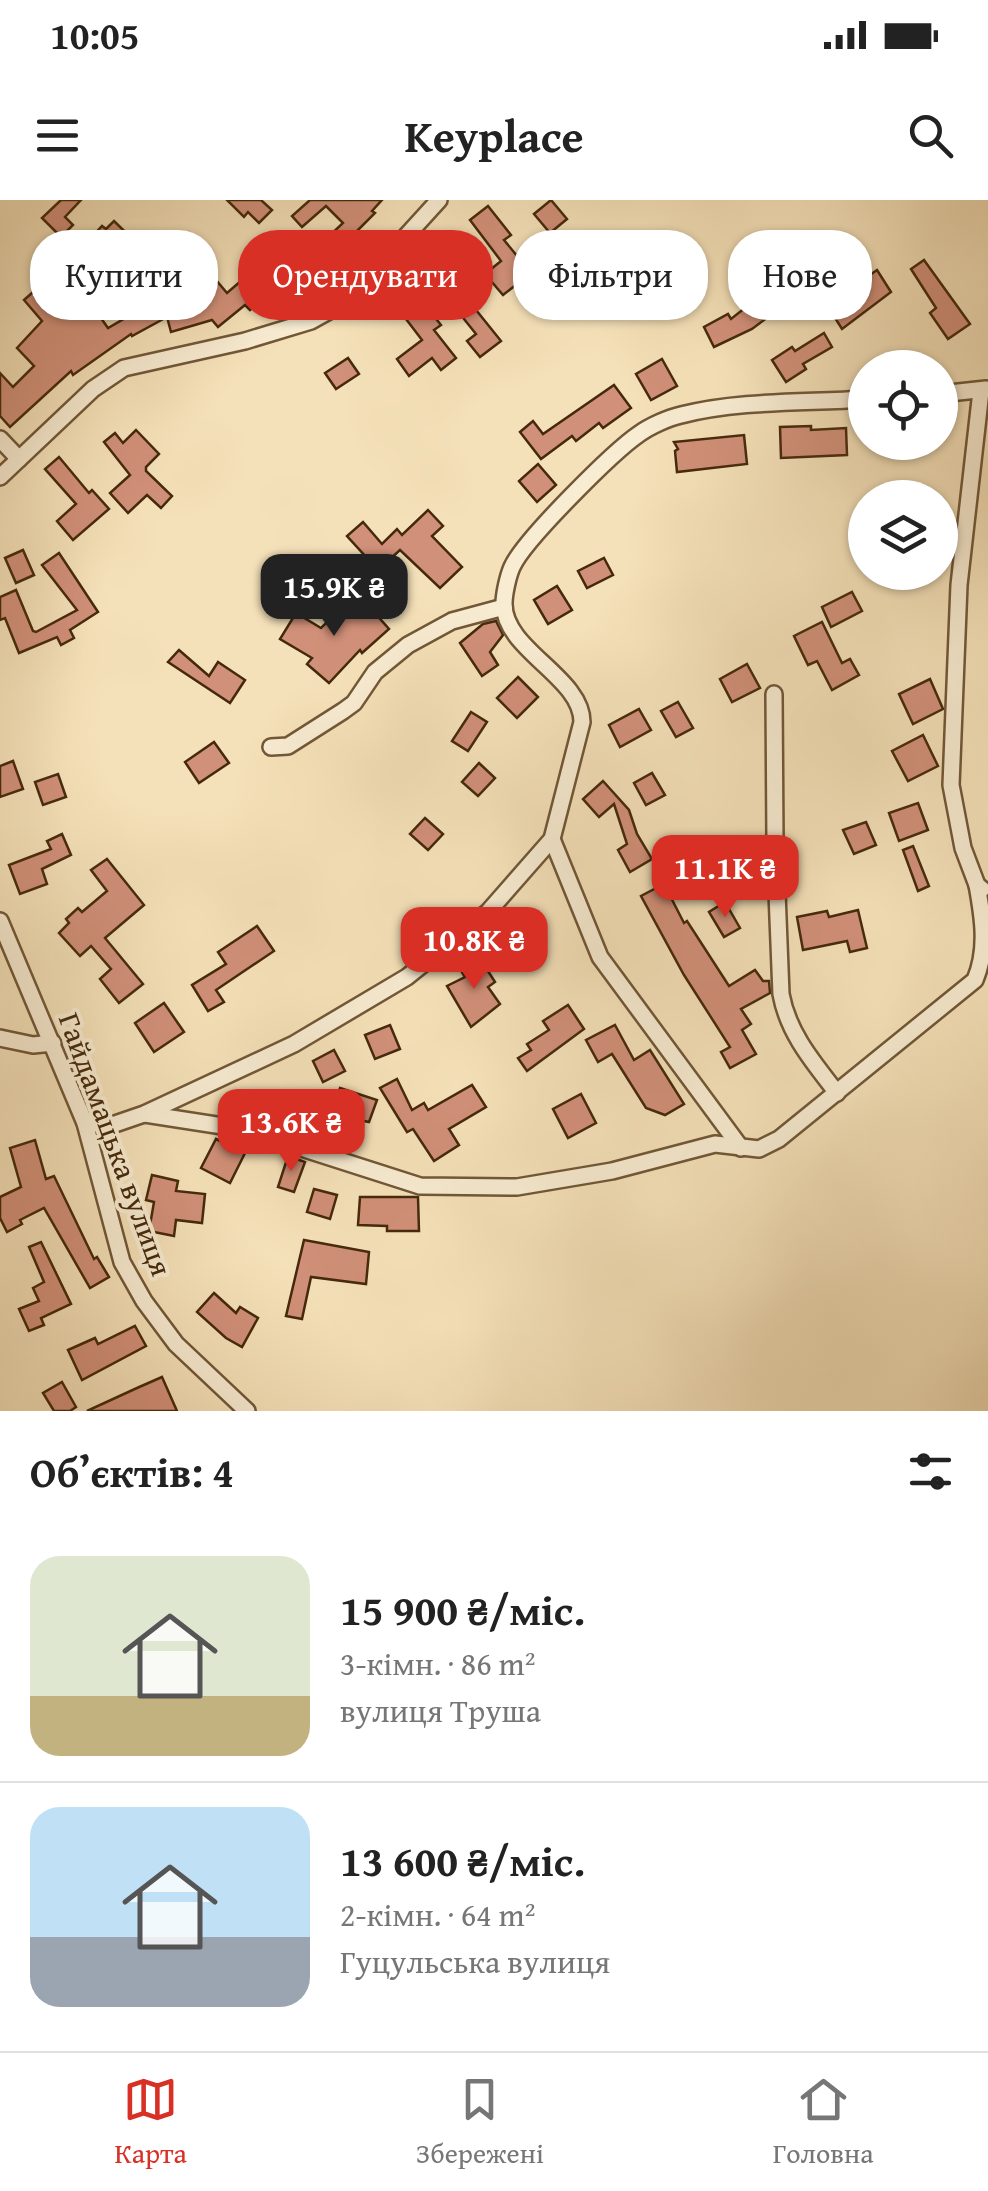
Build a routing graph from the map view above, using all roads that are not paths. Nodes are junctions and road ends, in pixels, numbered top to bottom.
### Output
1 (439, 200) edge
2 (984, 390) edge
3 (958, 392) edge
4 (848, 399) edge
5 (0, 439) edge
6 (19, 460) junction
7 (0, 477) edge
8 (504, 607) junction
9 (774, 694) dead end
10 (272, 747) dead end
11 (552, 839) junction
12 (0, 921) edge
13 (0, 1038) edge
14 (53, 1043) junction
15 (837, 1094) junction
16 (144, 1114) junction
17 (85, 1123) junction
18 (742, 1148) junction
19 (247, 1411) edge

1 - 6 street
2 - 3 street
2 - 15 street
4 - 8 street
5 - 6 street
6 - 7 street
8 - 10 street
8 - 11 street
9 - 15 street
11 - 16 street
11 - 18 street
12 - 14 street, Гайдамацька вулиця
13 - 14 street
14 - 17 street, Гайдамацька вулиця
15 - 18 street
16 - 17 street
16 - 18 street
17 - 19 street, Гайдамацька вулиця

